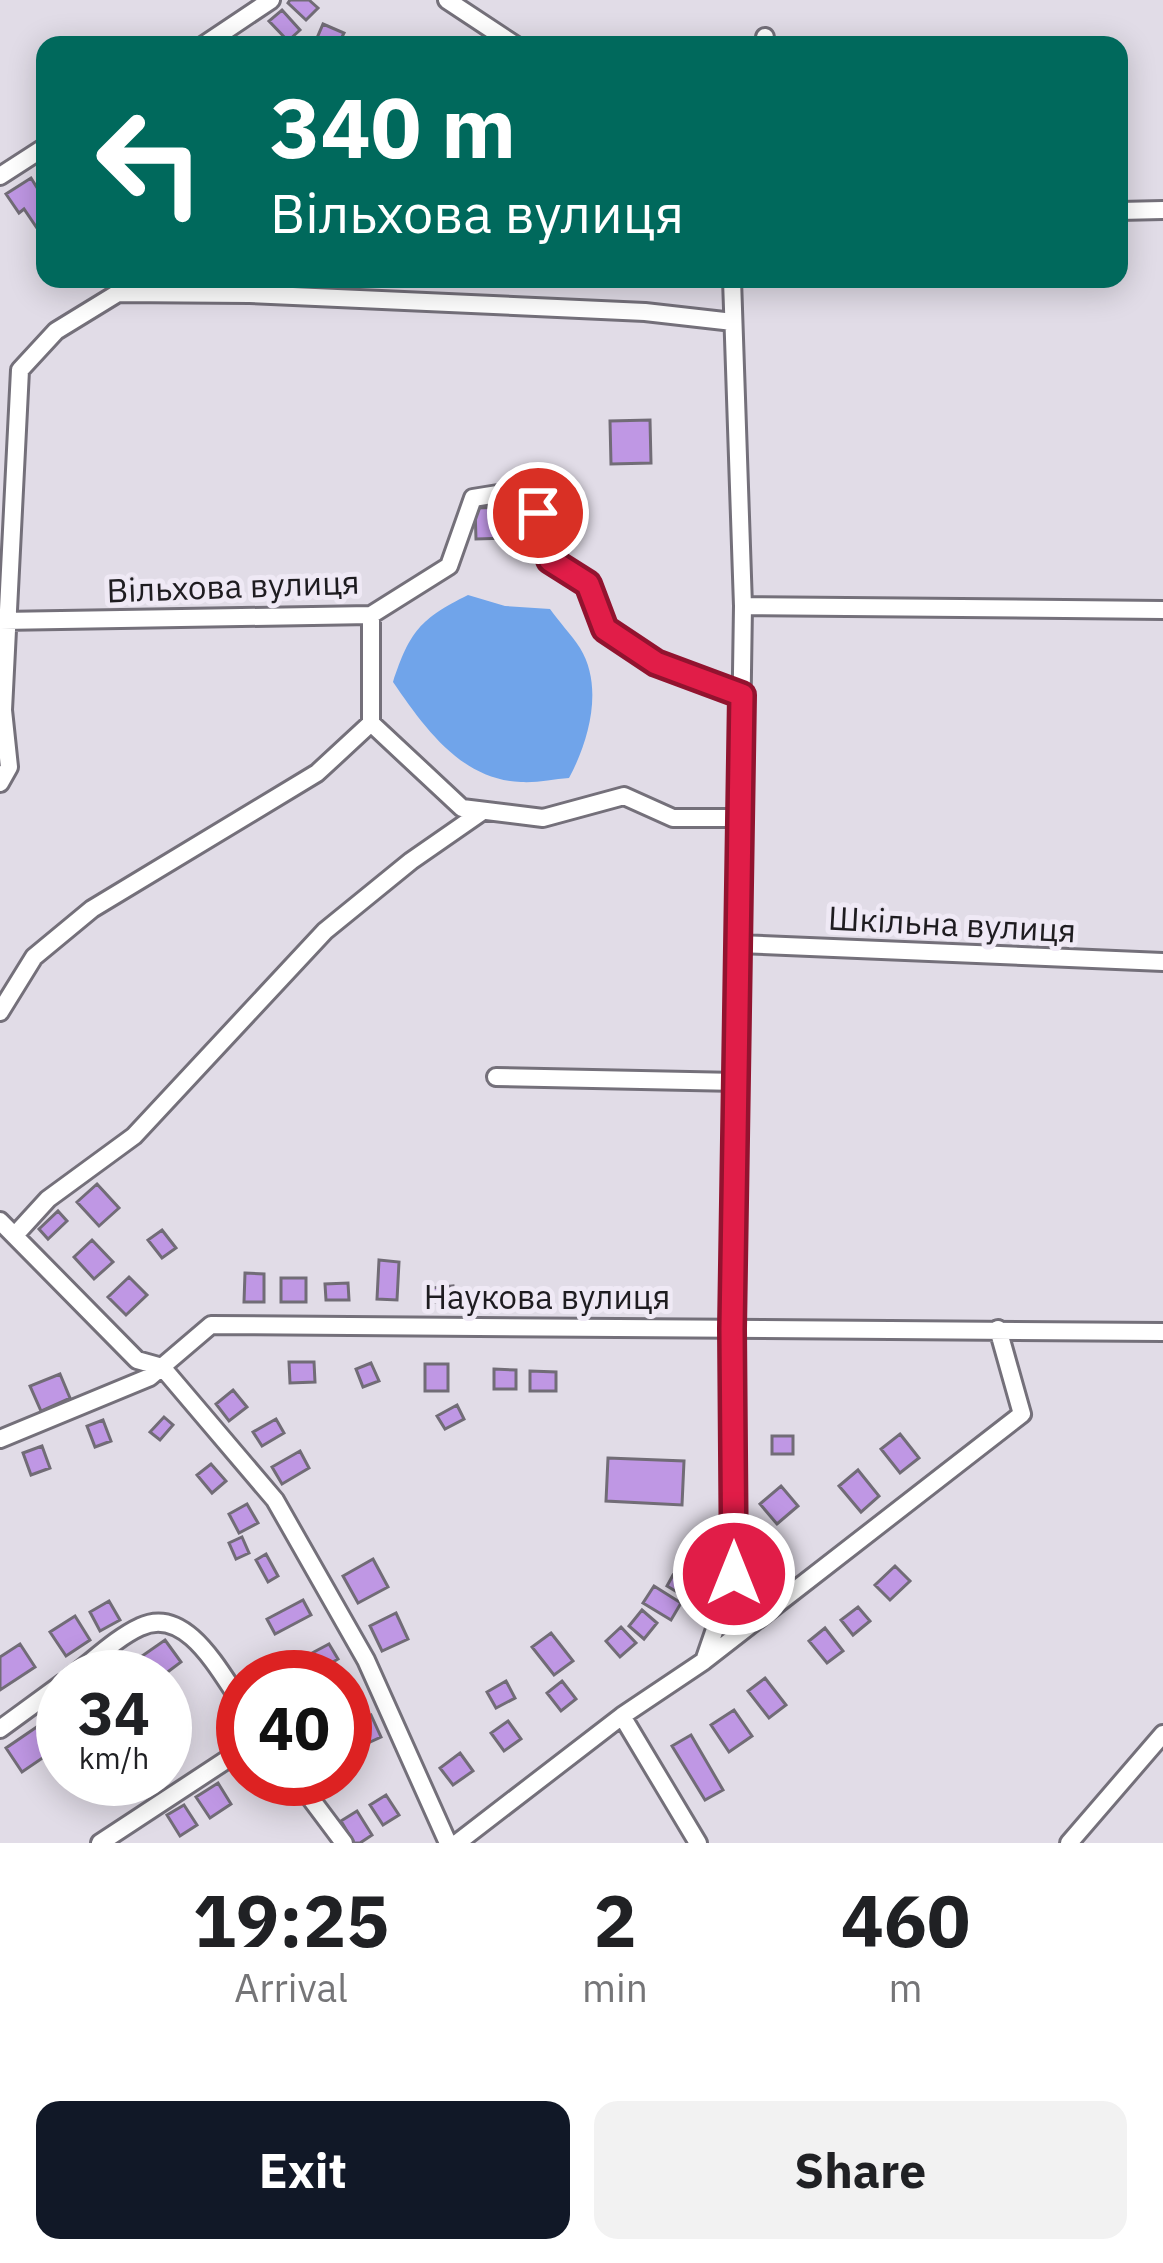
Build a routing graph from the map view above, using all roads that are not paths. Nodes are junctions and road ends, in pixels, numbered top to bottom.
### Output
1 (271, 0) edge
2 (447, 0) edge
3 (217, 36) edge
4 (501, 36) edge
5 (36, 153) edge
6 (0, 176) edge
7 (1163, 210) edge
8 (1128, 211) edge
9 (732, 288) edge
10 (733, 322) junction
11 (9, 417) edge
12 (742, 606) junction
13 (1163, 610) edge
14 (371, 615) junction
15 (4, 622) edge
16 (742, 695) junction
17 (371, 723) junction
18 (0, 783) edge
19 (483, 811) junction
20 (740, 818) junction
21 (739, 944) junction
22 (1163, 962) edge
23 (0, 1012) edge
24 (496, 1077) dead end
25 (738, 1082) junction
26 (0, 1222) edge
27 (16, 1234) junction
28 (998, 1328) junction
29 (732, 1329) junction
30 (1163, 1332) edge
31 (162, 1367) junction
32 (0, 1439) edge
33 (108, 1650) edge
34 (704, 1661) junction
35 (216, 1667) edge
36 (36, 1703) edge
37 (622, 1716) junction
38 (0, 1730) edge
39 (1163, 1734) edge
40 (216, 1767) edge
41 (316, 1806) edge
42 (100, 1843) edge
43 (344, 1843) edge
44 (448, 1843) edge
45 (457, 1843) edge
46 (698, 1843) edge
47 (1069, 1843) edge

1 - 3 street
2 - 4 street
5 - 6 street
7 - 8 street
9 - 10 street
10 - 11 street
10 - 12 street
11 - 15 street
12 - 13 street
12 - 16 street
14 - 15 street, Вільхова вулиця
14 - 16 street, Вільхова вулиця
14 - 17 street
15 - 18 street
16 - 20 street
17 - 19 street
17 - 23 street
19 - 20 street
19 - 27 street
20 - 21 street
21 - 22 street, Шкільна вулиця
21 - 25 street
24 - 25 street
25 - 29 street
26 - 27 street
27 - 31 street
28 - 29 street, Наукова вулиця
28 - 30 street, Наукова вулиця
28 - 34 street
29 - 31 street, Наукова вулиця
29 - 34 street
31 - 32 street, Наукова вулиця
31 - 44 street
33 - 35 street
34 - 37 street
36 - 38 street
37 - 45 street
37 - 46 street
39 - 47 street
40 - 42 street
41 - 43 street

